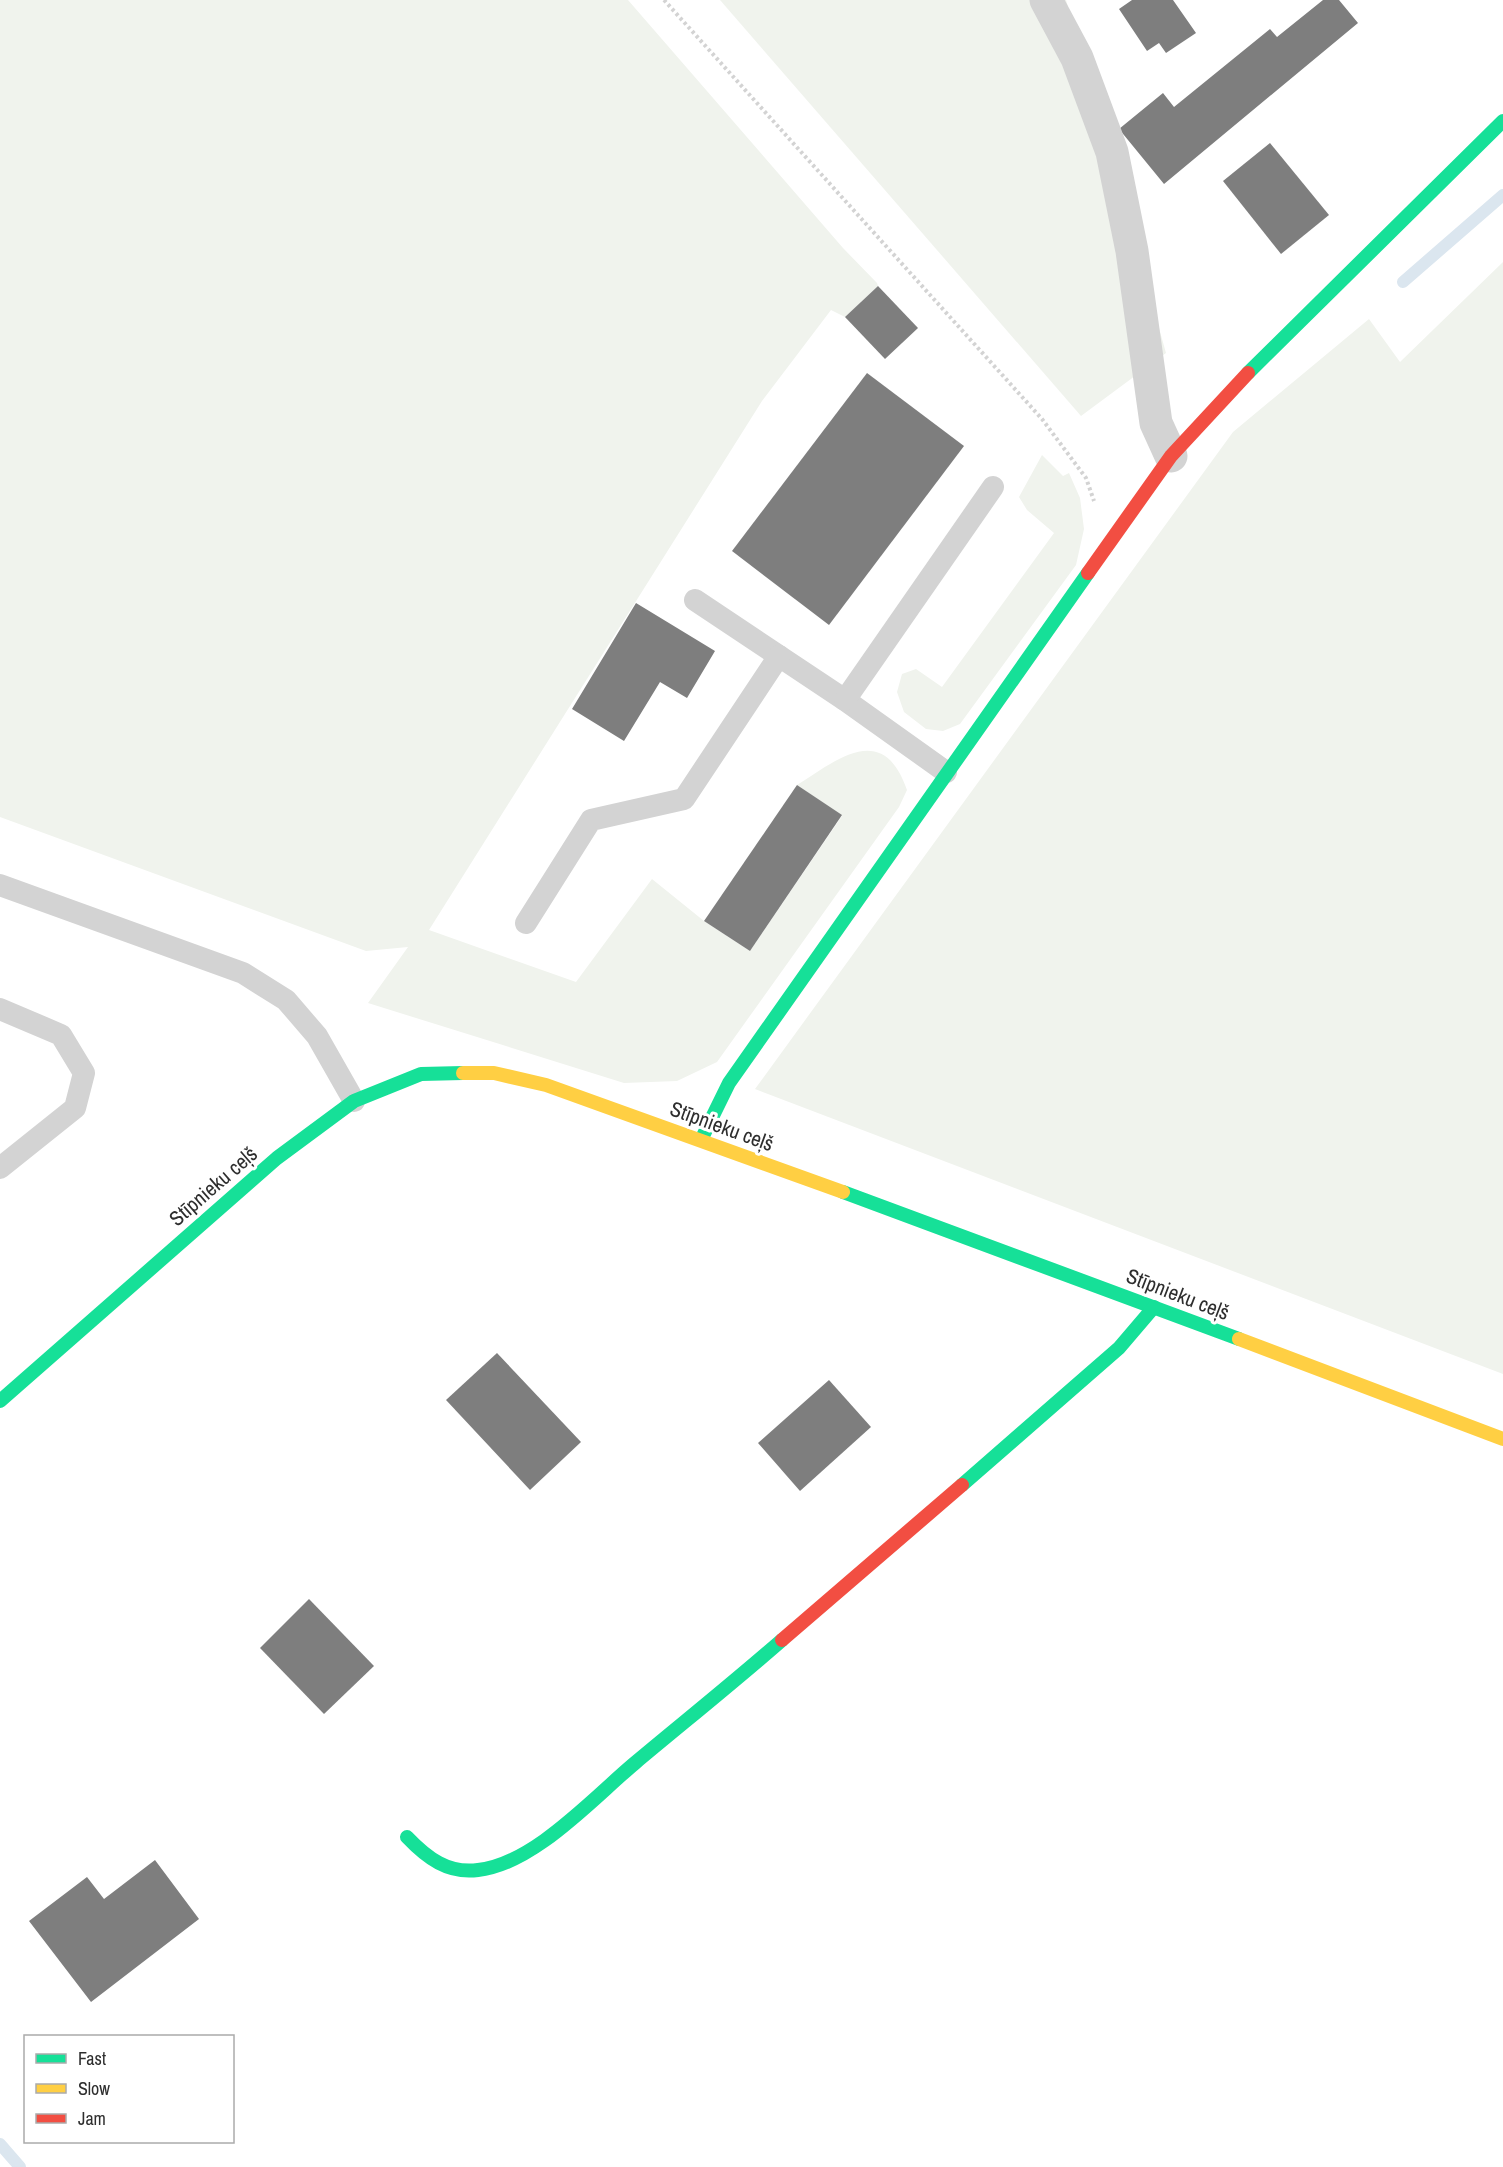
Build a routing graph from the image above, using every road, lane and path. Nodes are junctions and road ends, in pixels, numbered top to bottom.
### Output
1 (664, 0) edge
2 (1046, 0) edge
3 (1503, 121) edge
4 (1171, 456) junction
5 (993, 487) dead end
6 (1110, 545) junction
7 (695, 600) dead end
8 (779, 656) junction
9 (846, 700) junction
10 (946, 772) junction
11 (0, 885) edge
12 (526, 923) dead end
13 (0, 1009) edge
14 (354, 1101) junction
15 (701, 1140) junction
16 (0, 1168) edge
17 (1154, 1307) junction
18 (0, 1401) edge
19 (1503, 1439) edge
20 (407, 1837) dead end

1 - 6 path
2 - 4 street
3 - 4 street
4 - 6 street
5 - 9 lane
6 - 10 street
7 - 8 lane
8 - 9 lane
8 - 12 lane
9 - 10 lane
10 - 15 street
11 - 14 lane
13 - 16 lane
14 - 15 street, Stīpnieku ceļš
14 - 18 street, Stīpnieku ceļš
15 - 17 street, Stīpnieku ceļš
17 - 19 street, Stīpnieku ceļš
17 - 20 street

